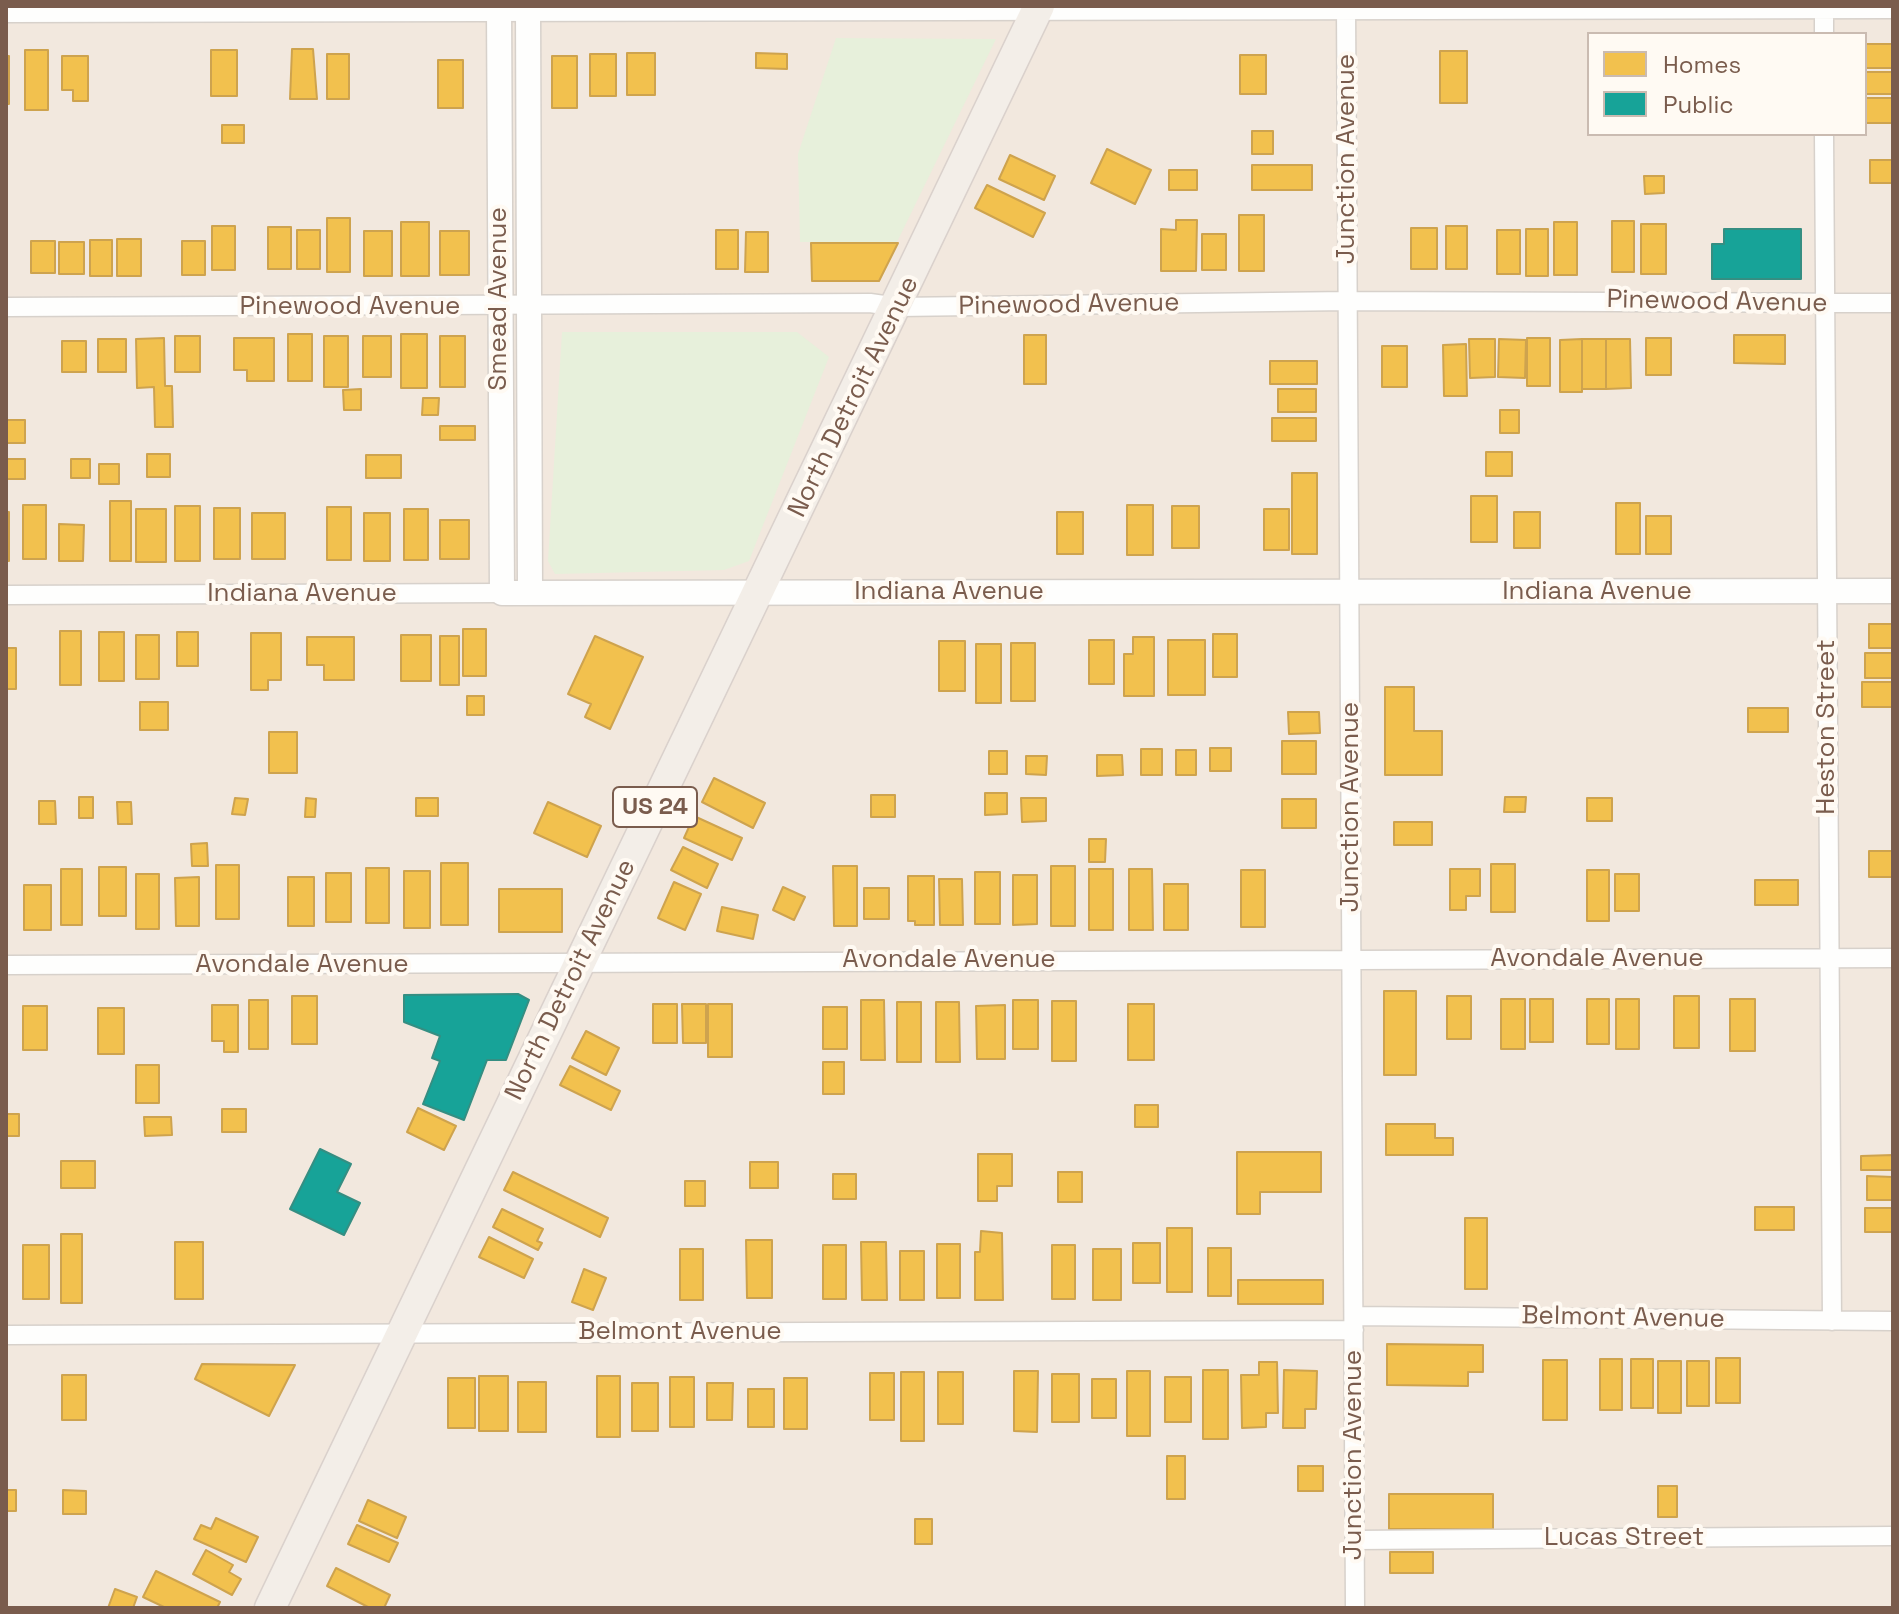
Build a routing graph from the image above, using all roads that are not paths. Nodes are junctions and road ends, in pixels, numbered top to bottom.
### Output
1 (1038, 8) edge
2 (1346, 8) edge
3 (1824, 8) edge
4 (499, 9) edge
5 (528, 9) edge
6 (1893, 9) edge
7 (6, 13) edge
8 (1824, 32) edge
9 (1824, 136) edge
10 (1347, 301) junction
11 (1825, 303) junction
12 (1893, 303) edge
13 (529, 305) junction
14 (6, 307) edge
15 (499, 307) junction
16 (898, 307) junction
17 (1893, 591) edge
18 (760, 592) junction
19 (1349, 592) junction
20 (1826, 592) junction
21 (502, 593) junction
22 (530, 593) junction
23 (6, 595) edge
24 (1827, 958) junction
25 (1893, 958) edge
26 (1351, 961) junction
27 (578, 964) junction
28 (6, 965) edge
29 (1832, 1321) junction
30 (1893, 1321) edge
31 (1354, 1323) junction
32 (401, 1333) junction
33 (6, 1335) edge
34 (1893, 1536) edge
35 (1355, 1540) junction
36 (270, 1608) edge
37 (1355, 1608) edge

1 - 2 street
1 - 5 street
1 - 16 main road, North Detroit Avenue / US 24
2 - 3 street
2 - 10 street, Junction Avenue
3 - 6 street
3 - 8 street
4 - 5 street
4 - 7 street
4 - 15 street, Smead Avenue
5 - 13 street, Smead Avenue
9 - 11 street, Heston Street
10 - 11 street, Pinewood Avenue
10 - 16 street, Pinewood Avenue
10 - 19 street, Junction Avenue
11 - 12 street, Pinewood Avenue
11 - 20 street, Heston Street
13 - 15 street, Pinewood Avenue
13 - 16 street, Pinewood Avenue
13 - 22 street, Smead Avenue
14 - 15 street, Pinewood Avenue
15 - 21 street, Smead Avenue
16 - 18 main road, North Detroit Avenue / US 24
17 - 20 street, Indiana Avenue
18 - 19 street, Indiana Avenue
18 - 22 street, Indiana Avenue
18 - 27 main road, North Detroit Avenue / US 24
19 - 20 street, Indiana Avenue
19 - 26 street, Junction Avenue
20 - 24 street, Heston Street
21 - 22 street, Indiana Avenue
21 - 23 street, Indiana Avenue
24 - 25 street, Avondale Avenue
24 - 26 street, Avondale Avenue
24 - 29 street, Heston Street
26 - 27 street, Avondale Avenue
26 - 31 street, Junction Avenue
27 - 28 street, Avondale Avenue
27 - 32 main road, North Detroit Avenue / US 24
29 - 30 street, Belmont Avenue
29 - 31 street, Belmont Avenue
31 - 32 street, Belmont Avenue
31 - 35 street, Junction Avenue
32 - 33 street, Belmont Avenue
32 - 36 main road, North Detroit Avenue / US 24
34 - 35 street, Lucas Street
35 - 37 street, Junction Avenue

